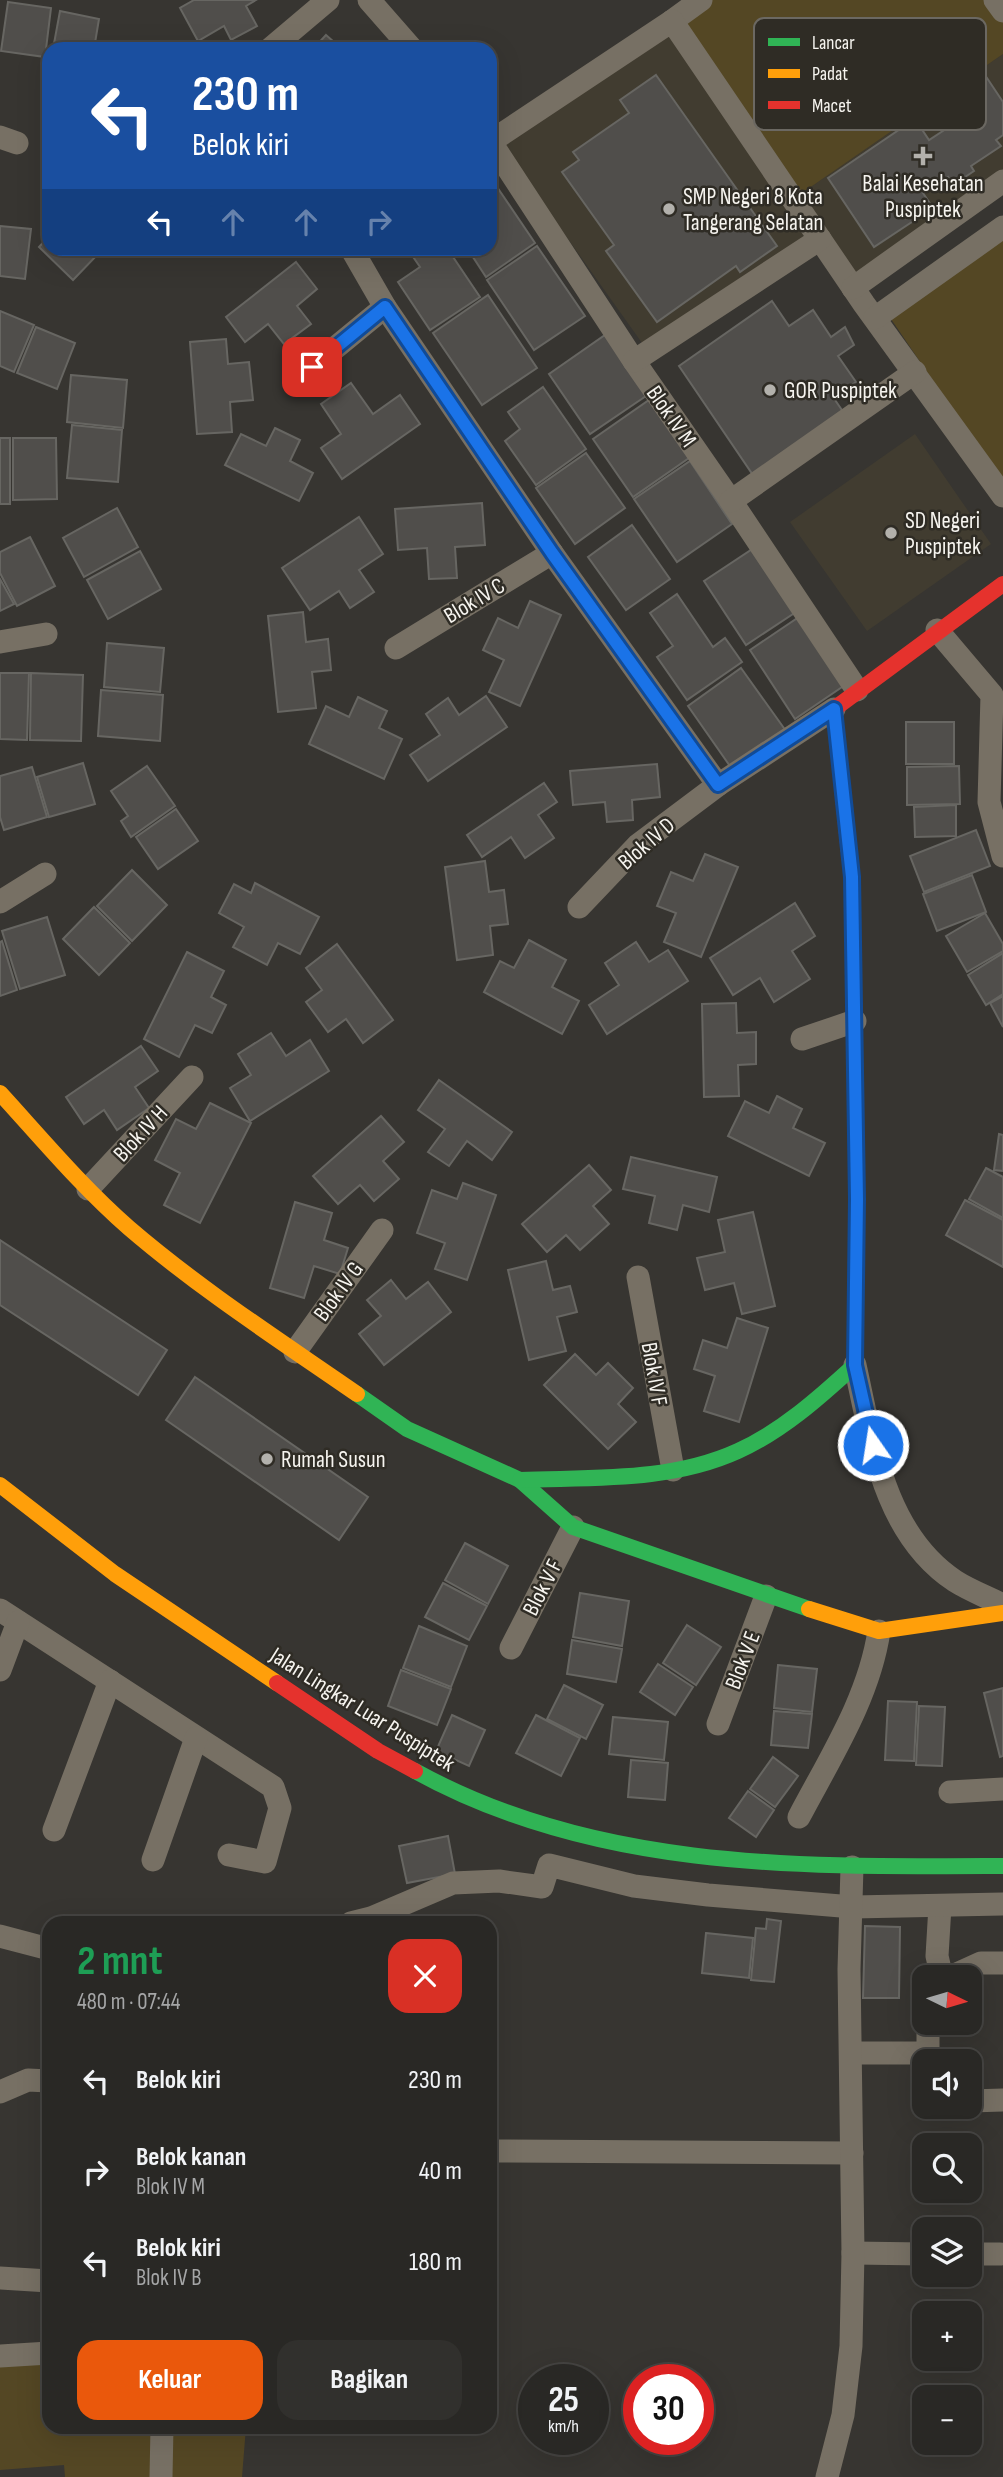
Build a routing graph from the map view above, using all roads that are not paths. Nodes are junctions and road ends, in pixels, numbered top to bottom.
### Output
1 (328, 0) edge
2 (369, 0) edge
3 (701, 0) edge
4 (995, 0) edge
5 (1003, 11) edge
6 (672, 21) junction
7 (278, 42) edge
8 (406, 42) edge
9 (497, 136) edge
10 (497, 152) edge
11 (1003, 181) edge
12 (1003, 227) edge
13 (820, 239) junction
14 (356, 256) edge
15 (853, 288) junction
16 (385, 307) junction
17 (875, 318) junction
18 (634, 361) junction
19 (312, 367) dead end
20 (915, 372) junction
21 (1003, 496) edge
22 (731, 501) junction
23 (552, 553) junction
24 (1003, 584) edge
25 (937, 630) junction
26 (46, 634) dead end
27 (0, 642) edge
28 (396, 648) dead end
29 (998, 687) edge
30 (857, 691) junction
31 (834, 709) junction
32 (718, 785) junction
33 (1003, 856) edge
34 (45, 874) dead end
35 (0, 902) edge
36 (579, 907) dead end
37 (855, 1021) junction
38 (802, 1039) dead end
39 (192, 1077) dead end
40 (0, 1093) edge
41 (88, 1189) junction
42 (382, 1230) dead end
43 (638, 1277) dead end
44 (295, 1352) junction
45 (855, 1365) junction
46 (673, 1470) junction
47 (520, 1480) junction
48 (0, 1485) edge
49 (573, 1527) junction
50 (766, 1596) junction
51 (1003, 1605) edge
52 (1003, 1613) edge
53 (9, 1616) edge
54 (879, 1631) junction
55 (511, 1648) dead end
56 (0, 1670) edge
57 (110, 1681) junction
58 (718, 1724) dead end
59 (196, 1738) junction
60 (1003, 1789) edge
61 (950, 1792) dead end
62 (799, 1817) dead end
63 (54, 1830) dead end
64 (229, 1855) dead end
65 (153, 1860) dead end
66 (1003, 1866) edge
67 (852, 1867) junction
68 (1003, 1904) edge
69 (940, 1906) junction
70 (853, 1907) junction
71 (379, 1916) edge
72 (0, 1936) edge
73 (42, 1947) edge
74 (1003, 1963) edge
75 (939, 1965) edge
76 (977, 1965) edge
77 (851, 2053) junction
78 (912, 2056) edge
79 (42, 2081) edge
80 (0, 2092) edge
81 (1003, 2100) edge
82 (982, 2101) edge
83 (497, 2151) edge
84 (852, 2152) junction
85 (853, 2253) junction
86 (912, 2253) edge
87 (982, 2254) edge
88 (1000, 2254) dead end
89 (0, 2278) edge
90 (42, 2281) edge
91 (42, 2353) edge
92 (0, 2356) edge
93 (162, 2434) edge
94 (161, 2477) edge
95 (827, 2477) edge

1 - 7 street
2 - 8 street
3 - 6 street
4 - 5 street
6 - 9 street
6 - 13 street
10 - 18 street, Blok IV M
11 - 15 street
12 - 17 street
13 - 15 street
13 - 18 street
14 - 16 street
15 - 17 street
16 - 19 street
16 - 23 street
17 - 20 street
18 - 22 street, Blok IV M
20 - 21 street
20 - 22 street
22 - 30 street, Blok IV M
23 - 28 street, Blok IV C
23 - 32 street
24 - 25 street
25 - 29 street
25 - 30 street
26 - 27 street
29 - 33 street
30 - 31 street
31 - 32 street, Blok IV D
31 - 37 street
32 - 36 street, Blok IV D
34 - 35 street
37 - 38 street
37 - 45 street
39 - 41 street, Blok IV H
40 - 41 street
41 - 44 street
42 - 44 street, Blok IV G
43 - 46 street, Blok IV F
44 - 47 street
45 - 46 street
45 - 51 street
46 - 47 street
47 - 49 street
48 - 67 street, Jalan Lingkar Luar Puspiptek
49 - 50 street
49 - 55 street, Blok V F
50 - 54 street
50 - 58 street, Blok V E
52 - 54 street
53 - 56 street
53 - 57 street
54 - 62 street
57 - 59 street
57 - 63 street
59 - 64 street
59 - 65 street
60 - 61 street
66 - 67 street, Jalan Lingkar Luar Puspiptek
67 - 70 street
68 - 69 street
69 - 70 street
69 - 75 street
70 - 71 street
70 - 77 street
72 - 73 street
74 - 76 street
77 - 78 street
77 - 84 street
79 - 80 street
81 - 82 street
83 - 84 street
84 - 85 street
85 - 86 street
85 - 95 street
87 - 88 street
89 - 90 street
91 - 92 street
93 - 94 street

